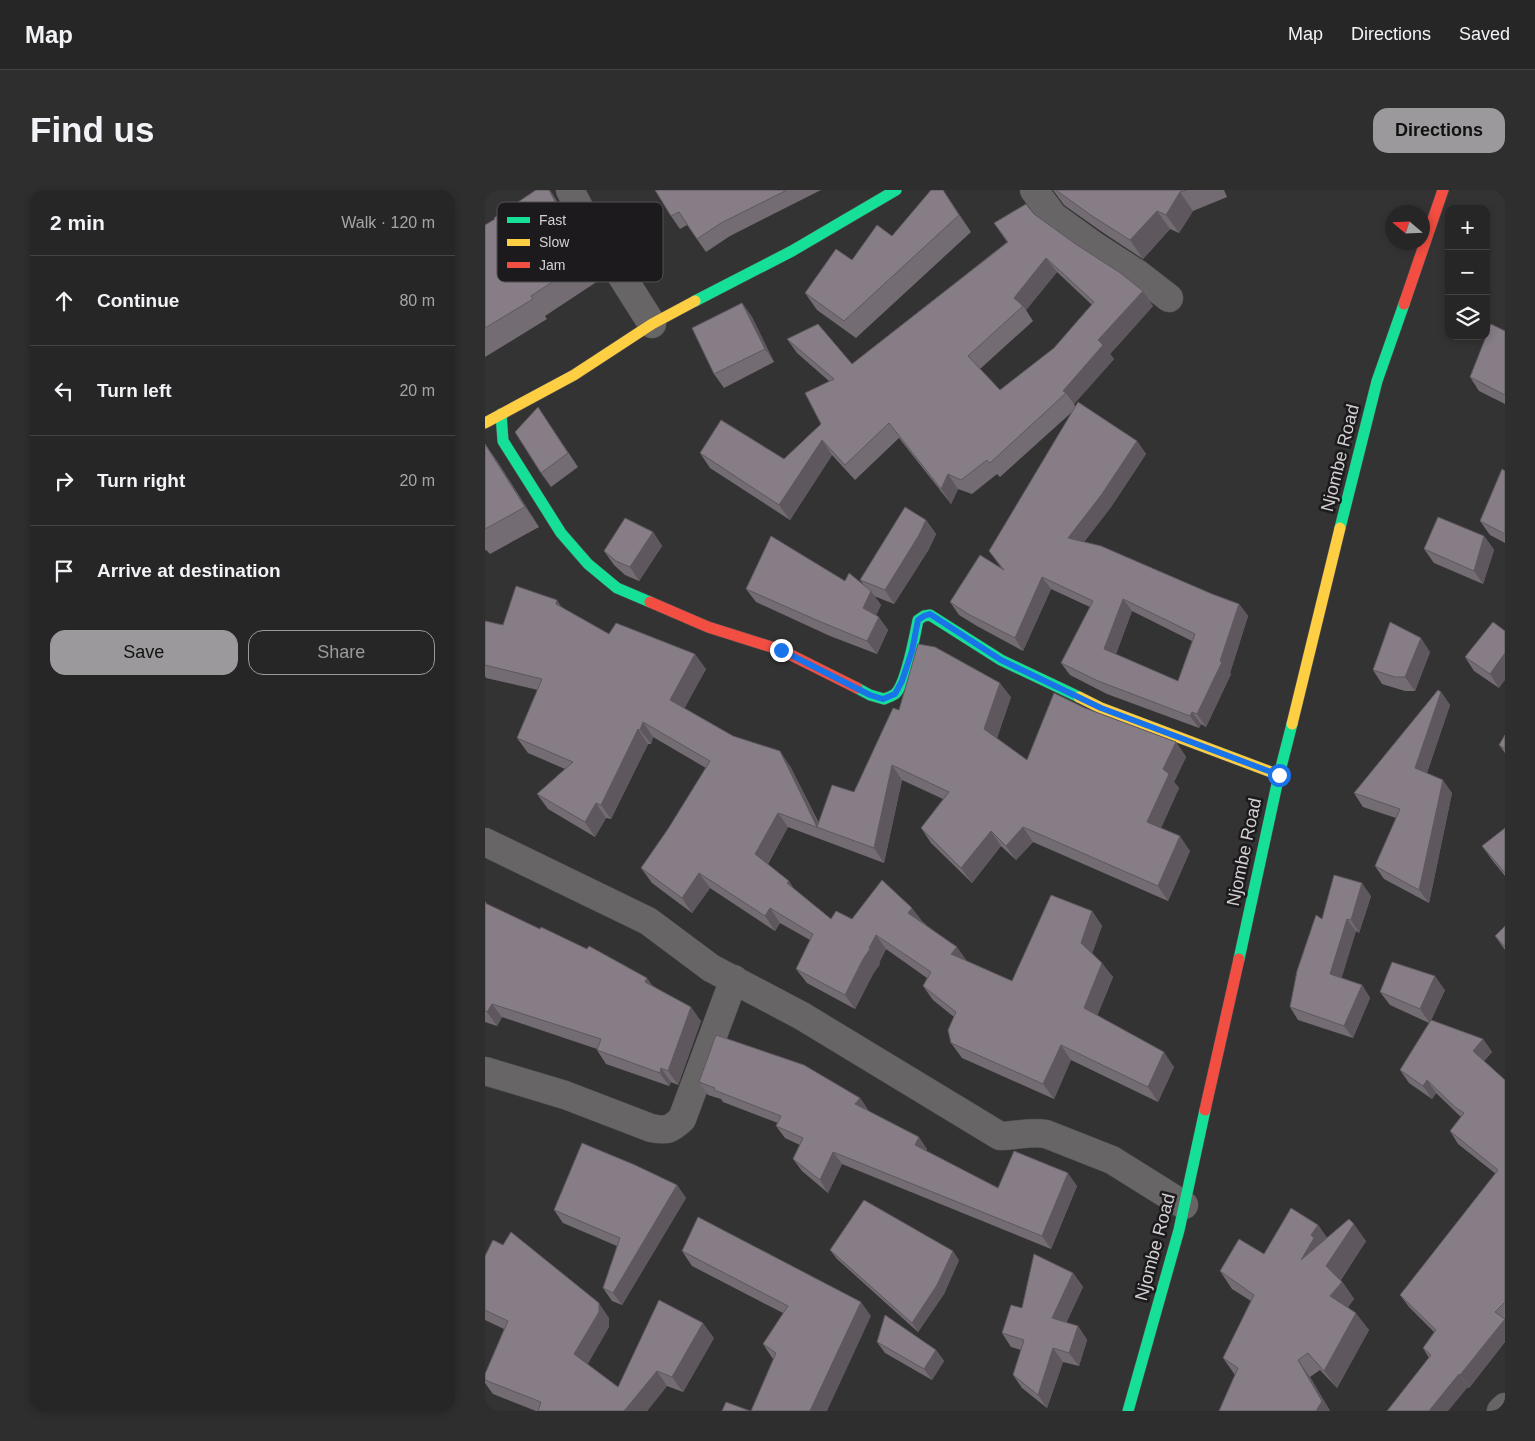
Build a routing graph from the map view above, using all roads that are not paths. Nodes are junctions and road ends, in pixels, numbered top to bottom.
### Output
1 (570, 190) edge
2 (896, 190) edge
3 (1035, 190) edge
4 (1443, 190) edge
5 (576, 202) edge
6 (625, 282) edge
7 (1169, 298) dead end
8 (652, 324) junction
9 (501, 414) junction
10 (485, 423) edge
11 (1279, 775) junction
12 (485, 842) edge
13 (733, 979) junction
14 (485, 1071) edge
15 (1184, 1205) junction
16 (1505, 1407) edge
17 (1128, 1411) edge
18 (1501, 1411) edge

1 - 5 street
2 - 8 main road
3 - 7 street
4 - 11 main road, Njombe Road
6 - 8 street
8 - 9 main road
9 - 10 main road
9 - 11 main road
11 - 15 main road, Njombe Road
12 - 13 street
13 - 14 street
13 - 15 street
15 - 17 main road, Njombe Road
16 - 18 street

